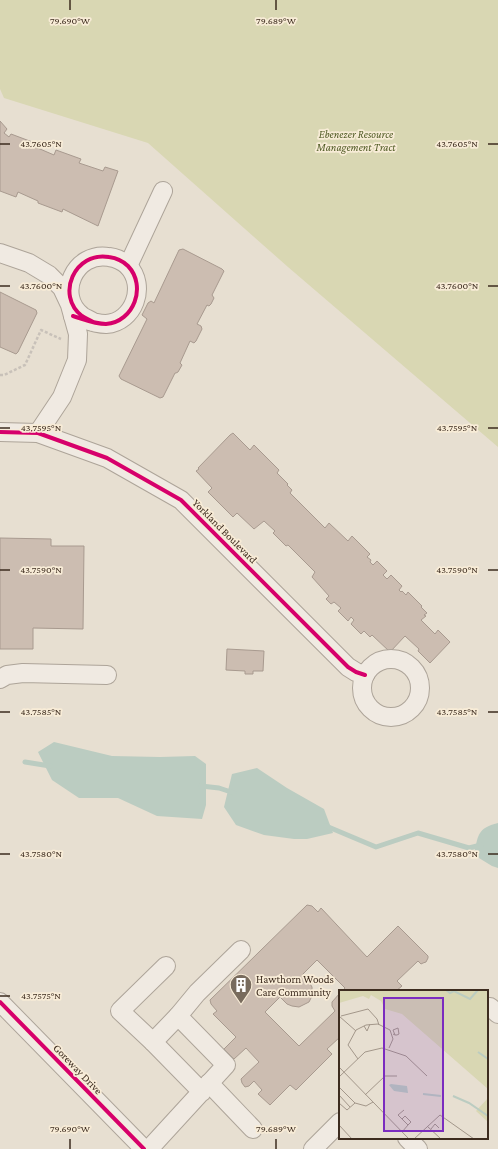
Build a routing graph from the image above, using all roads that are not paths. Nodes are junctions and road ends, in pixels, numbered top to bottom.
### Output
1 (163, 191) dead end
2 (0, 253) edge
3 (128, 266) junction
4 (68, 288) junction
5 (73, 316) junction
6 (93, 322) junction
7 (0, 432) edge
8 (38, 433) junction
9 (107, 675) dead end
10 (365, 675) dead end
11 (0, 679) edge
12 (241, 950) dead end
13 (166, 966) dead end
14 (0, 1002) edge
15 (488, 1007) edge
16 (498, 1014) edge
17 (178, 1016) junction
18 (153, 1042) junction
19 (206, 1087) junction
20 (339, 1123) edge
21 (253, 1128) dead end
22 (408, 1139) edge
23 (144, 1149) edge
24 (149, 1149) edge
25 (313, 1149) edge
26 (418, 1149) edge

1 - 3 street
2 - 4 street
3 - 4 street
3 - 6 street
4 - 5 street
4 - 6 street
5 - 6 street
5 - 8 street
7 - 8 street, Yorkland Boulevard
8 - 10 street, Yorkland Boulevard
9 - 11 street
12 - 17 street
13 - 18 street
14 - 23 street, Goreway Drive
15 - 16 street
17 - 18 street
17 - 19 street
18 - 19 street
19 - 21 street
19 - 24 street
20 - 25 street
22 - 26 street

